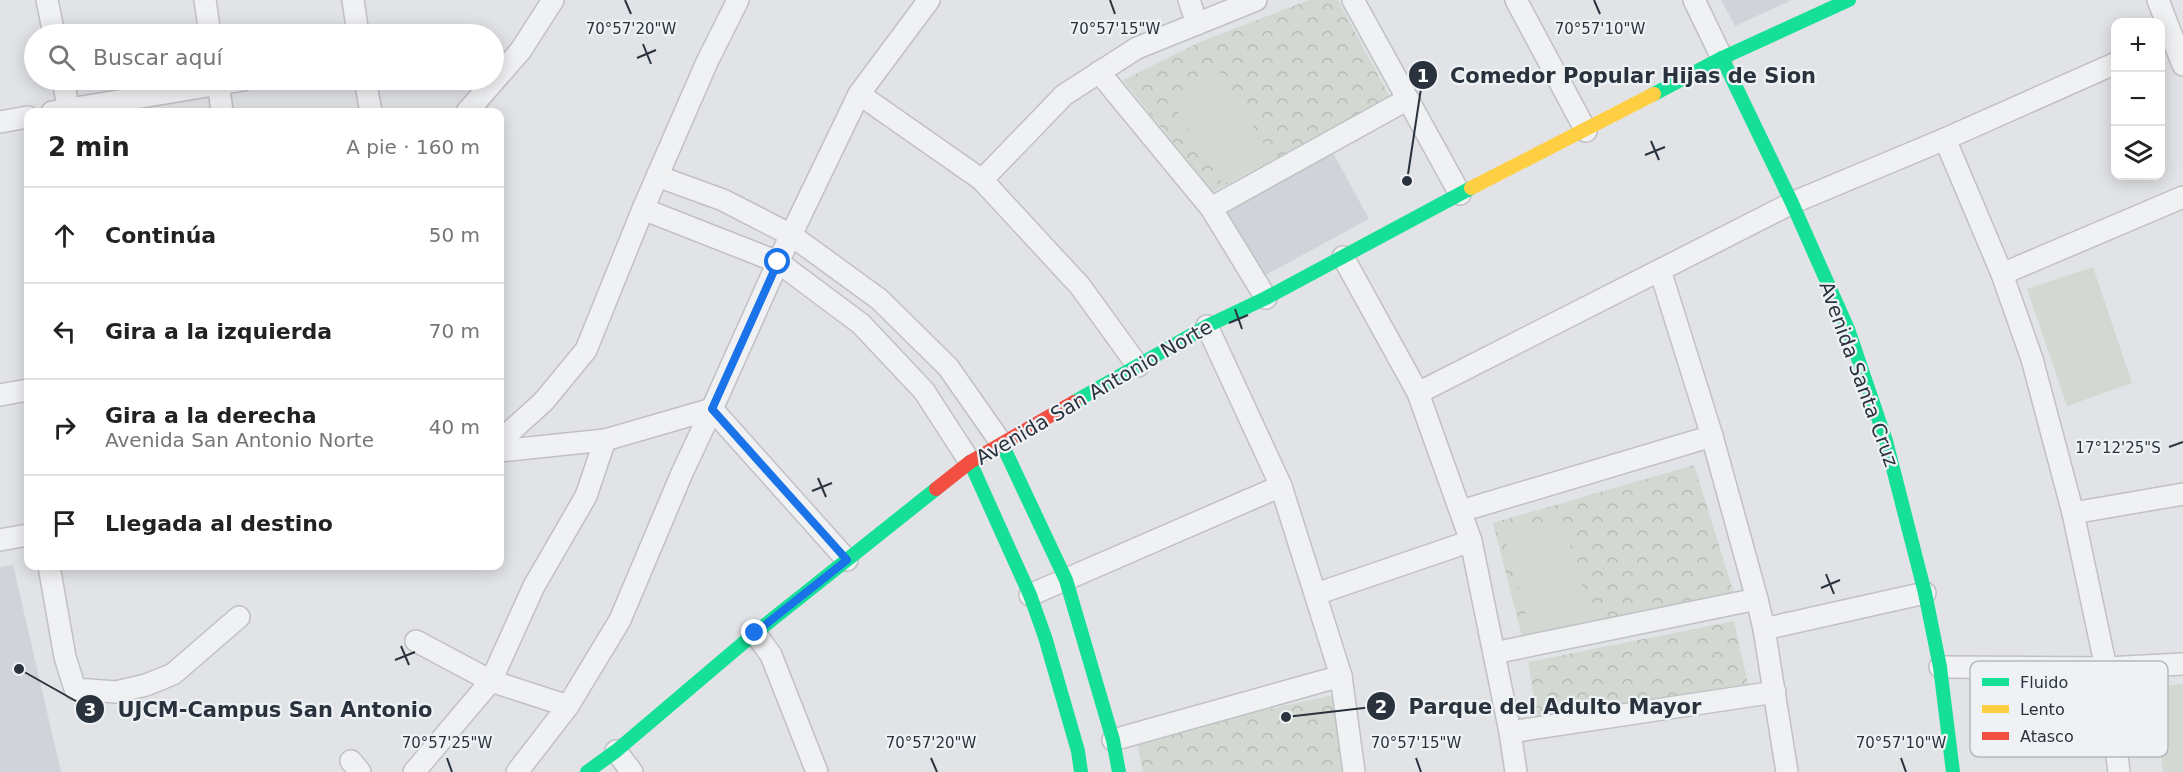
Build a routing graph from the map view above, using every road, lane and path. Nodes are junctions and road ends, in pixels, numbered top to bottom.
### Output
1 (47, 0) edge
2 (205, 0) edge
3 (353, 0) edge
4 (553, 0) edge
5 (738, 0) edge
6 (929, 0) edge
7 (1189, 0) edge
8 (1256, 0) edge
9 (1353, 0) edge
10 (1516, 0) edge
11 (1694, 0) edge
12 (1849, 0) edge
13 (2158, 0) edge
14 (52, 24) edge
15 (209, 24) edge
16 (357, 24) edge
17 (1197, 24) junction
18 (2167, 40) edge
19 (1722, 58) junction
20 (2111, 65) edge
21 (2183, 65) edge
22 (504, 70) edge
23 (1099, 72) junction
24 (63, 90) edge
25 (177, 90) edge
26 (219, 90) edge
27 (367, 90) edge
28 (486, 90) edge
29 (859, 94) junction
30 (1408, 99) junction
31 (63, 108) edge
32 (84, 108) edge
33 (221, 108) edge
34 (370, 108) edge
35 (470, 108) edge
36 (24, 118) edge
37 (0, 122) edge
38 (1586, 131) junction
39 (1945, 139) junction
40 (657, 176) junction
41 (982, 180) junction
42 (1460, 194) junction
43 (2183, 197) edge
44 (1792, 203) junction
45 (1211, 208) junction
46 (643, 209) junction
47 (791, 235) junction
48 (1343, 256) junction
49 (778, 262) junction
50 (1660, 270) junction
51 (2002, 274) junction
52 (1266, 298) junction
53 (1207, 326) junction
54 (1138, 366) junction
55 (24, 391) edge
56 (1418, 393) junction
57 (0, 395) edge
58 (712, 409) junction
59 (1712, 436) junction
60 (504, 437) edge
61 (605, 440) junction
62 (1002, 444) junction
63 (504, 451) edge
64 (970, 462) junction
65 (1281, 486) junction
66 (2183, 494) edge
67 (1461, 511) junction
68 (2073, 513) junction
69 (24, 536) edge
70 (0, 540) edge
71 (1471, 541) junction
72 (847, 560) junction
73 (50, 570) edge
74 (1066, 580) junction
75 (1925, 593) junction
76 (1316, 594) junction
77 (1030, 595) junction
78 (1757, 599) junction
79 (239, 617) dead end
80 (1764, 629) junction
81 (755, 633) junction
82 (416, 641) dead end
83 (1494, 653) junction
84 (2105, 661) edge
85 (2183, 664) edge
86 (2168, 665) edge
87 (1940, 667) junction
88 (1970, 667) edge
89 (1341, 676) junction
90 (491, 681) junction
91 (1775, 692) junction
92 (568, 706) junction
93 (1510, 732) junction
94 (1113, 740) junction
95 (616, 751) junction
96 (2118, 757) edge
97 (414, 772) edge
98 (517, 772) edge
99 (587, 772) edge
100 (632, 772) edge
101 (817, 772) edge
102 (1082, 772) edge
103 (1119, 772) edge
104 (1354, 772) edge
105 (1516, 772) edge
106 (1787, 772) edge
107 (1953, 772) edge
108 (2120, 772) edge

1 - 14 street
2 - 15 street
3 - 16 street
4 - 22 street
5 - 40 street
6 - 29 street
7 - 17 street
8 - 17 street
9 - 30 street
10 - 38 street
11 - 19 street, Avenida Santa Cruz
12 - 19 street, Avenida San Antonio Norte
13 - 18 street
17 - 23 street
18 - 21 street
19 - 38 street, Avenida San Antonio Norte
19 - 44 street, Avenida Santa Cruz
20 - 39 street
23 - 41 street
23 - 45 street
24 - 31 street
25 - 32 street
26 - 33 street
27 - 34 street
28 - 35 street
29 - 41 street
29 - 47 street
30 - 42 street
30 - 45 street
36 - 37 street
38 - 42 street, Avenida San Antonio Norte
39 - 44 street
39 - 51 street
40 - 46 street
40 - 47 street
41 - 54 street
42 - 48 street, Avenida San Antonio Norte
43 - 51 street
44 - 50 street
44 - 75 street, Avenida Santa Cruz
45 - 52 street
46 - 49 street
46 - 60 street
47 - 49 street
47 - 62 street
48 - 52 street, Avenida San Antonio Norte
48 - 56 street
49 - 58 street
49 - 64 street
50 - 56 street
50 - 59 street
51 - 68 street
52 - 53 street, Avenida San Antonio Norte
53 - 54 street, Avenida San Antonio Norte
53 - 65 street
54 - 62 street, Avenida San Antonio Norte
55 - 57 street
56 - 67 street
58 - 61 street
58 - 72 street
58 - 92 street
59 - 67 street
59 - 78 street
61 - 63 street
61 - 90 street
62 - 64 street, Avenida San Antonio Norte
62 - 74 street
64 - 72 street, Avenida San Antonio Norte
64 - 77 street
65 - 74 street
65 - 76 street
66 - 68 street
67 - 71 street
68 - 84 street
69 - 70 street
71 - 76 street
71 - 83 street
72 - 81 street, Avenida San Antonio Norte
73 - 79 street
74 - 77 street
74 - 94 street
75 - 80 street
75 - 87 street, Avenida Santa Cruz
76 - 89 street
77 - 102 street
78 - 80 street
78 - 83 street
80 - 91 street
81 - 95 street, Avenida San Antonio Norte
81 - 101 street
82 - 90 street
83 - 93 street
85 - 86 street
87 - 88 street
87 - 107 street, Avenida Santa Cruz
89 - 94 street
89 - 104 street
90 - 92 street
90 - 97 street
91 - 93 street
91 - 106 street
92 - 98 street
93 - 105 street
94 - 103 street
95 - 99 street, Avenida San Antonio Norte
95 - 100 street
96 - 108 street

